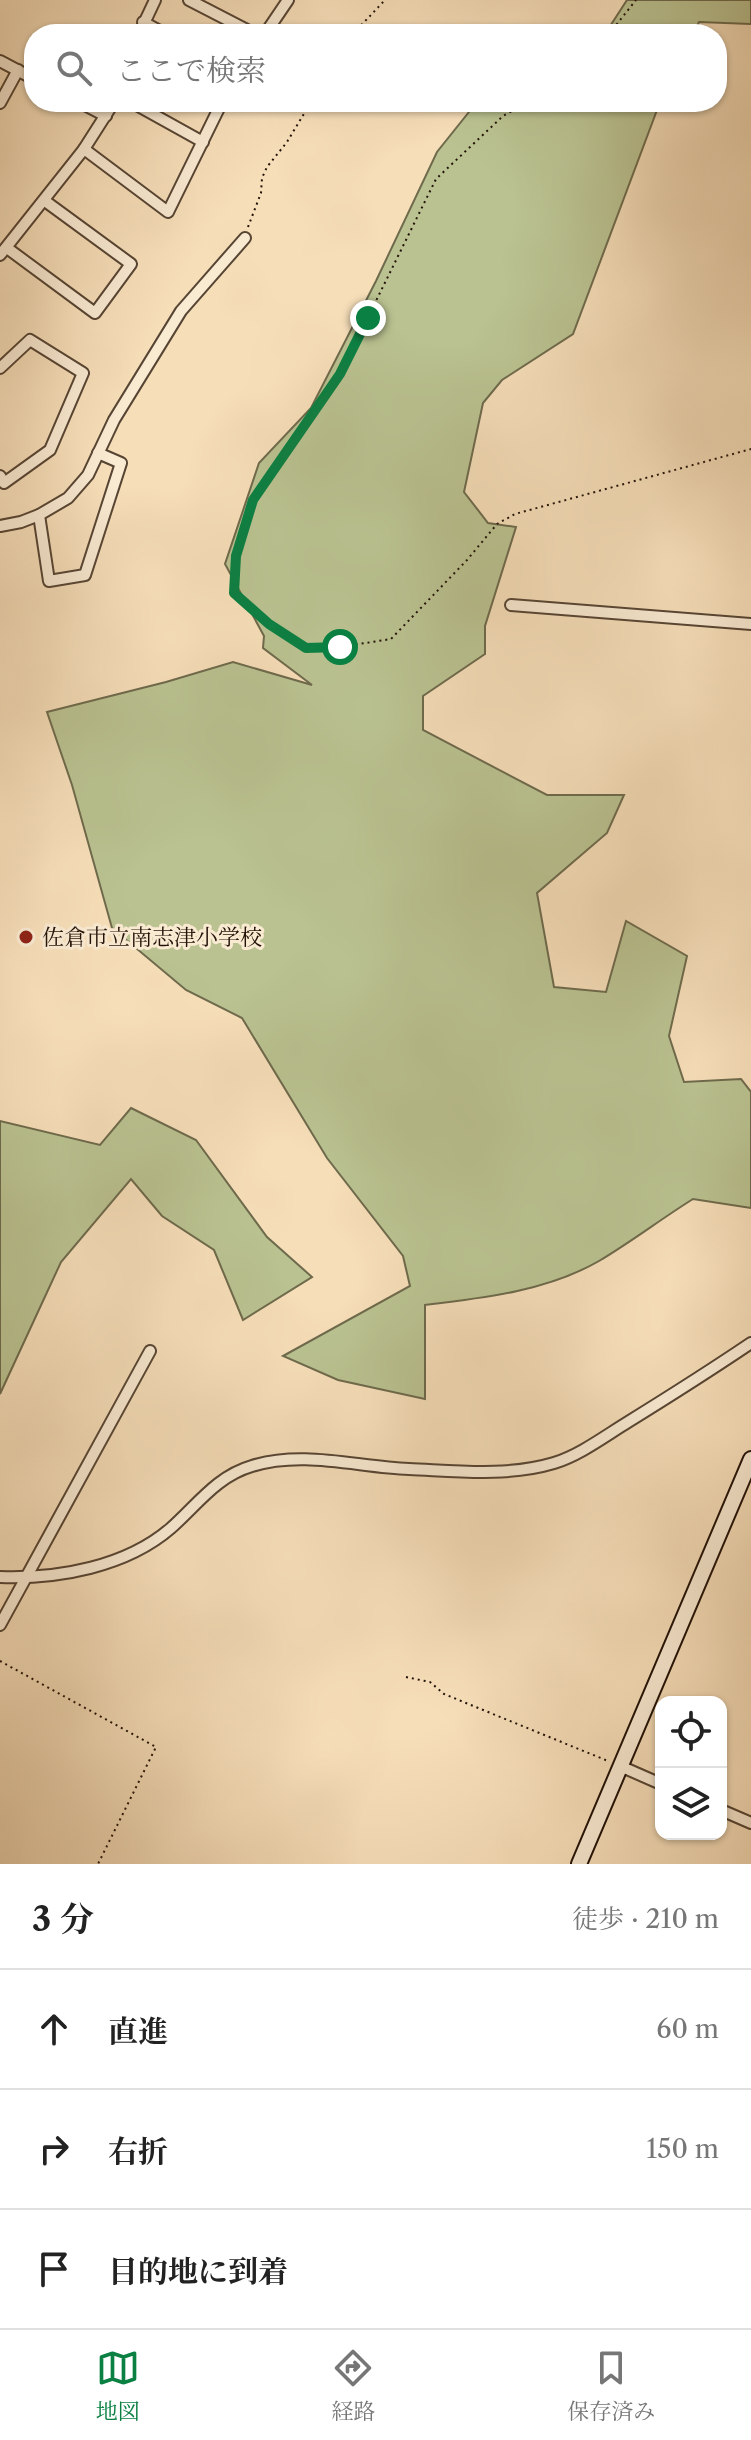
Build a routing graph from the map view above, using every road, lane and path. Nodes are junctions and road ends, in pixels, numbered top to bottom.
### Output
1 (155, 0) edge
2 (189, 0) edge
3 (288, 0) edge
4 (385, 0) edge
5 (636, 0) edge
6 (143, 22) joint
7 (147, 24) edge
8 (236, 24) edge
9 (272, 24) edge
10 (362, 24) edge
11 (617, 24) edge
12 (0, 61) edge
13 (18, 70) junction
14 (24, 73) edge
15 (0, 103) edge
16 (98, 112) edge
17 (108, 112) edge
18 (149, 112) edge
19 (217, 112) edge
20 (305, 112) edge
21 (510, 112) edge
22 (106, 116) junction
23 (203, 142) junction
24 (84, 149) junction
25 (45, 201) junction
26 (245, 238) joint
27 (4, 251) edge
28 (0, 368) edge
29 (751, 449) edge
30 (98, 453) junction
31 (0, 476) edge
32 (39, 515) junction
33 (0, 526) edge
34 (511, 605) dead end
35 (751, 624) edge
36 (751, 1343) edge
37 (150, 1351) dead end
38 (751, 1459) edge
39 (0, 1577) edge
40 (28, 1578) junction
41 (0, 1625) edge
42 (0, 1661) edge
43 (406, 1677) dead end
44 (620, 1766) junction
45 (655, 1781) edge
46 (727, 1813) edge
47 (751, 1823) edge
48 (98, 1864) edge
49 (579, 1864) edge

1 - 6 street
2 - 8 street
3 - 9 street
4 - 10 path
5 - 11 path
6 - 7 street
12 - 13 street
13 - 14 street
13 - 15 street
16 - 22 street
17 - 22 street
18 - 23 street
19 - 23 street
20 - 26 path
21 - 29 path
22 - 24 street
23 - 24 street
24 - 25 street
25 - 27 street
25 - 27 street
26 - 30 street
28 - 31 street
30 - 32 street
30 - 32 street
32 - 33 street
34 - 35 street
36 - 40 street
37 - 40 street
38 - 44 street
39 - 40 street
40 - 41 street
42 - 48 path
43 - 44 path
44 - 45 street
44 - 49 street
46 - 47 street

